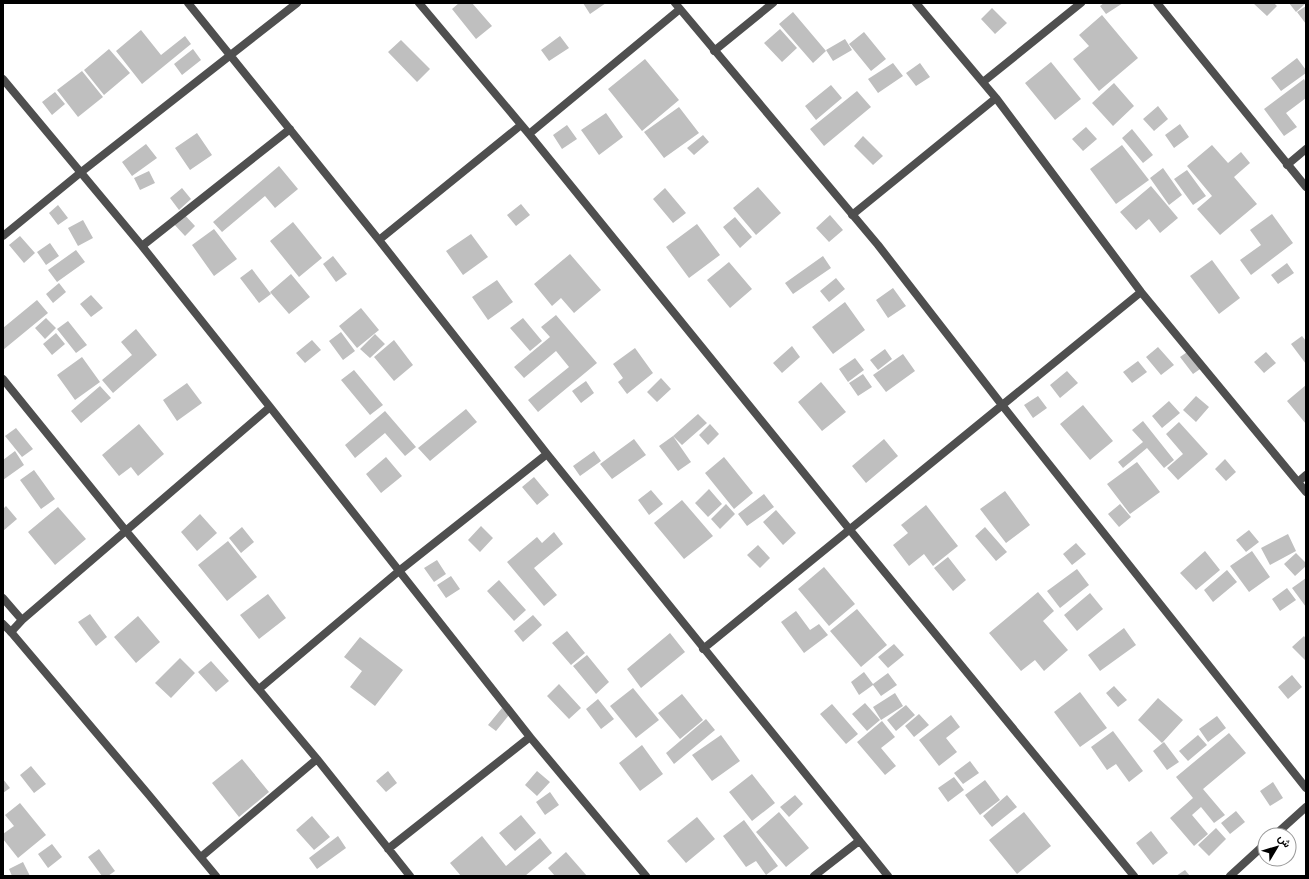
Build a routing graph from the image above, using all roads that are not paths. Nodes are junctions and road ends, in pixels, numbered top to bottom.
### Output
1 (188, 3) edge
2 (297, 3) edge
3 (419, 3) edge
4 (773, 3) edge
5 (1081, 3) edge
6 (1158, 3) edge
7 (921, 5) edge
8 (677, 6) edge
9 (714, 51) junction
10 (230, 56) junction
11 (3, 79) edge
12 (983, 82) junction
13 (996, 98) junction
14 (521, 125) junction
15 (290, 129) junction
16 (529, 134) junction
17 (1306, 149) edge
18 (1287, 165) junction
19 (80, 173) junction
20 (1306, 188) edge
21 (852, 215) junction
22 (3, 236) edge
23 (379, 240) junction
24 (142, 246) junction
25 (1141, 292) junction
26 (3, 379) edge
27 (1002, 405) junction
28 (270, 407) junction
29 (547, 454) junction
30 (1306, 475) edge
31 (1298, 482) junction
32 (1306, 492) edge
33 (850, 530) junction
34 (126, 531) junction
35 (399, 571) junction
36 (3, 598) edge
37 (22, 620) junction
38 (3, 624) edge
39 (11, 632) junction
40 (703, 649) junction
41 (259, 689) junction
42 (530, 736) junction
43 (316, 759) junction
44 (1306, 788) edge
45 (1306, 807) edge
46 (1284, 827) edge
47 (859, 841) junction
48 (388, 849) junction
49 (1257, 851) edge
50 (201, 857) junction
51 (216, 876) edge
52 (410, 876) edge
53 (646, 876) edge
54 (814, 876) edge
55 (888, 876) edge
56 (1134, 876) edge
57 (1230, 876) edge

1 - 10 street
2 - 10 street
3 - 14 street
4 - 9 street
5 - 12 street
6 - 18 street
7 - 12 street
8 - 9 street
8 - 16 street
9 - 21 street
10 - 15 street
10 - 19 street
11 - 19 street
12 - 13 street
13 - 21 street
13 - 25 street
14 - 16 street
14 - 23 street
15 - 23 street
15 - 24 street
16 - 33 street
17 - 18 street
18 - 20 street
19 - 22 street
19 - 24 street
21 - 27 street
23 - 29 street
24 - 28 street
25 - 27 street
25 - 31 street
26 - 34 street
27 - 33 street
27 - 44 street
28 - 34 street
28 - 35 street
29 - 35 street
29 - 40 street
30 - 31 street
31 - 32 street
33 - 40 street
33 - 56 street
34 - 37 street
34 - 41 street
35 - 41 street
35 - 42 street
36 - 37 street
37 - 39 street
38 - 39 street
39 - 50 street
40 - 47 street
41 - 43 street
42 - 48 street
42 - 53 street
43 - 48 street
43 - 50 street
45 - 46 street
47 - 54 street
47 - 55 street
48 - 52 street
49 - 57 street
50 - 51 street

